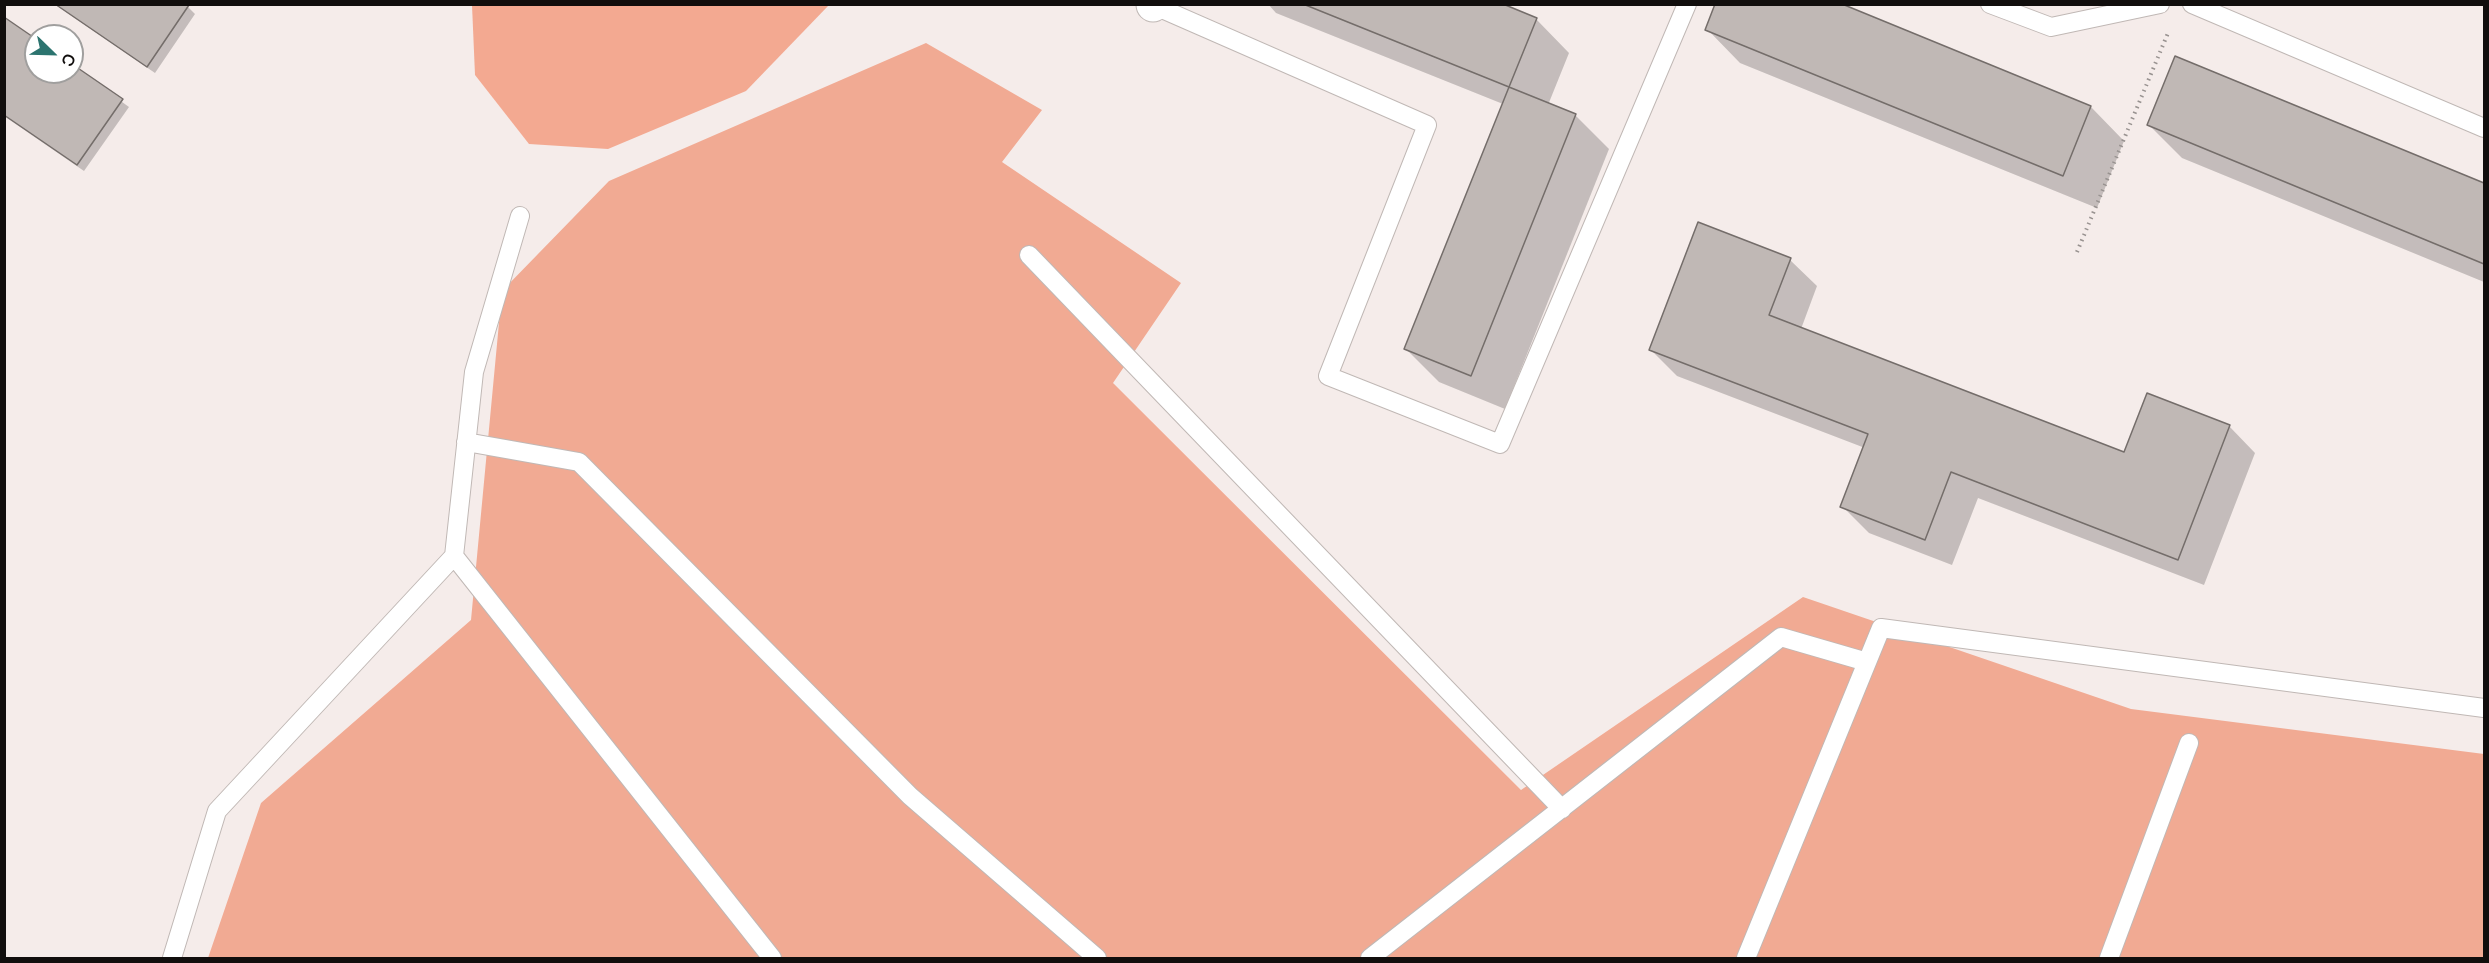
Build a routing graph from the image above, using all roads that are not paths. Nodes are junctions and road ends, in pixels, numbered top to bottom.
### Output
1 (1687, 4) edge
2 (1990, 4) edge
3 (2160, 4) edge
4 (2192, 4) edge
5 (1154, 5) edge
6 (2484, 128) edge
7 (520, 216) dead end
8 (1029, 255) dead end
9 (466, 442) junction
10 (453, 556) junction
11 (1867, 662) junction
12 (2484, 708) edge
13 (2188, 743) dead end
14 (1562, 809) junction
15 (172, 958) edge
16 (772, 958) edge
17 (1097, 958) edge
18 (1370, 958) edge
19 (1746, 958) edge
20 (2109, 958) edge

1 - 5 lane
2 - 3 lane
4 - 6 lane
7 - 9 lane
8 - 14 lane
9 - 10 lane
9 - 17 lane
10 - 15 lane
10 - 16 lane
11 - 12 lane
11 - 14 lane
11 - 19 lane
13 - 20 lane
14 - 18 lane

